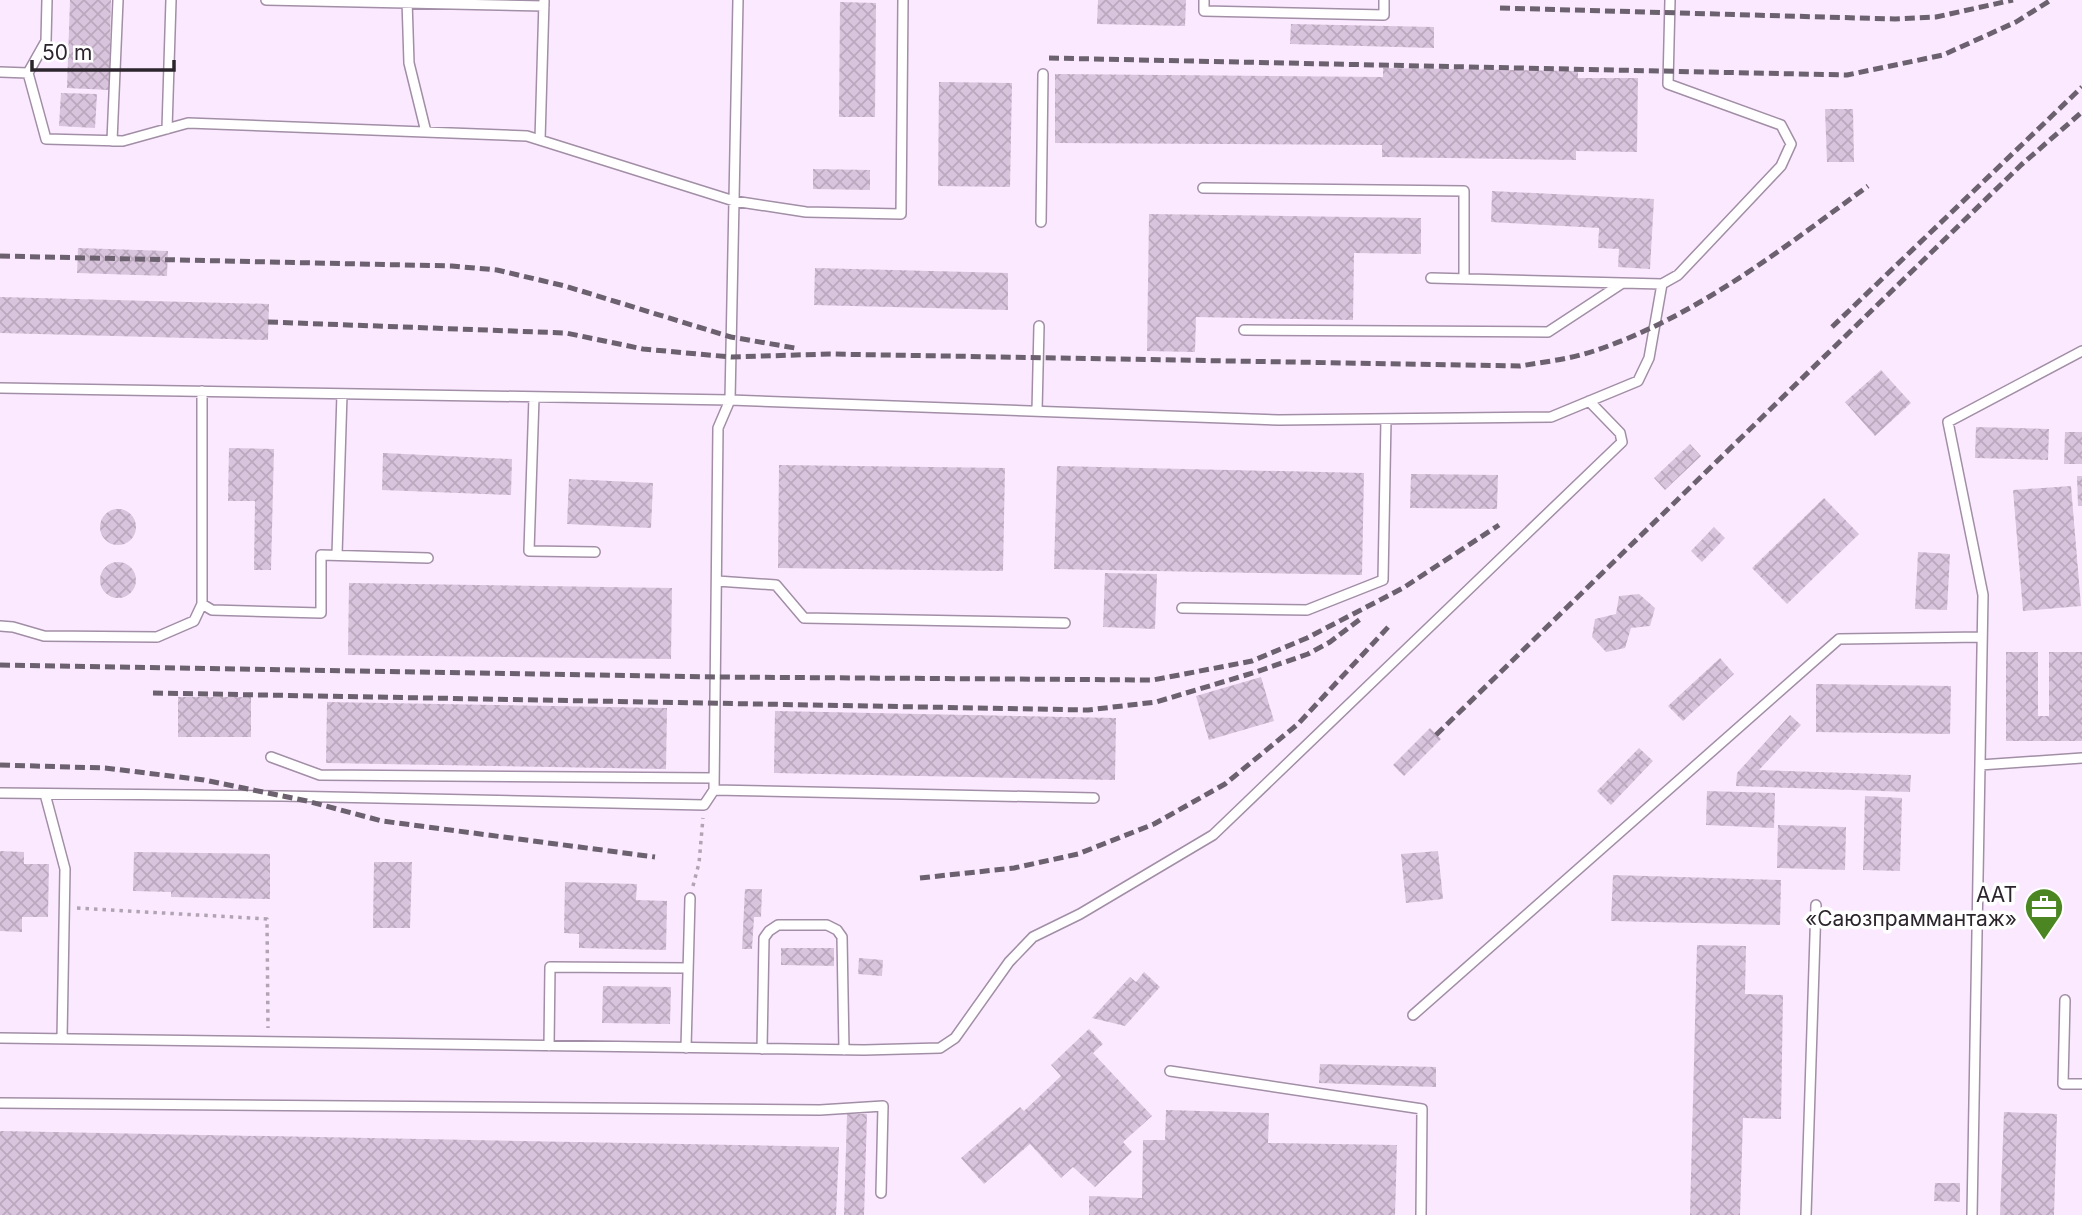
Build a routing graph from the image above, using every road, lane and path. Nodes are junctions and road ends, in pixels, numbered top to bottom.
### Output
1 (47, 0) edge
2 (118, 0) edge
3 (171, 0) edge
4 (266, 0) edge
5 (738, 0) edge
6 (903, 0) edge
7 (1204, 0) edge
8 (1384, 0) edge
9 (1670, 0) edge
10 (407, 1) edge
11 (544, 3) edge
12 (0, 72) edge
13 (29, 73) junction
14 (1043, 74) dead end
15 (167, 129) junction
16 (426, 132) junction
17 (540, 139) junction
18 (112, 141) junction
19 (1203, 188) dead end
20 (734, 201) junction
21 (1041, 222) dead end
22 (1431, 278) dead end
23 (1464, 279) junction
24 (1623, 283) junction
25 (1661, 284) junction
26 (1039, 326) dead end
27 (1244, 330) dead end
28 (2082, 351) edge
29 (0, 388) edge
30 (202, 391) junction
31 (342, 394) junction
32 (534, 397) junction
33 (730, 400) junction
34 (1589, 401) junction
35 (1037, 411) junction
36 (1386, 419) junction
37 (595, 552) dead end
38 (337, 555) junction
39 (428, 558) dead end
40 (717, 581) junction
41 (202, 604) junction
42 (1182, 608) dead end
43 (1066, 623) dead end
44 (0, 626) edge
45 (1982, 637) junction
46 (271, 757) dead end
47 (2082, 758) edge
48 (1980, 765) junction
49 (714, 778) junction
50 (714, 790) junction
51 (0, 793) edge
52 (45, 794) junction
53 (1094, 798) dead end
54 (704, 805) junction
55 (690, 898) joint
56 (1816, 905) dead end
57 (64, 907) junction
58 (688, 968) junction
59 (2065, 1000) dead end
60 (1413, 1015) dead end
61 (0, 1038) edge
62 (62, 1039) junction
63 (268, 1042) junction
64 (549, 1046) junction
65 (686, 1048) junction
66 (762, 1049) junction
67 (844, 1050) junction
68 (1170, 1071) dead end
69 (2082, 1084) edge
70 (0, 1103) edge
71 (881, 1193) dead end
72 (1421, 1215) edge
73 (1806, 1215) edge
74 (1972, 1215) edge

1 - 13 lane
2 - 18 lane
3 - 15 lane
4 - 10 lane
5 - 20 lane
6 - 20 lane
7 - 8 lane
9 - 25 lane
10 - 11 lane
10 - 16 lane
11 - 17 lane
12 - 13 lane
13 - 18 lane
14 - 21 lane
15 - 16 lane
15 - 18 lane
16 - 17 lane
17 - 20 lane
19 - 23 lane
20 - 33 lane
22 - 23 lane
23 - 24 lane
24 - 25 lane
24 - 27 lane
25 - 34 lane
26 - 35 lane
28 - 45 lane
29 - 30 lane
30 - 31 lane
30 - 41 lane
31 - 32 lane
31 - 38 lane
32 - 33 lane
32 - 37 lane
33 - 35 lane
33 - 40 lane
34 - 36 lane
34 - 67 lane
35 - 36 lane
36 - 42 lane
38 - 39 lane
38 - 41 lane
40 - 43 lane
40 - 49 lane
41 - 44 lane
45 - 48 lane
45 - 60 lane
46 - 49 lane
47 - 48 lane
48 - 74 lane
49 - 50 lane
50 - 53 lane
50 - 54 lane
51 - 52 lane
52 - 54 lane
52 - 57 lane
54 - 55 path
55 - 58 lane
56 - 73 lane
57 - 62 lane
57 - 63 path
58 - 64 lane
58 - 65 lane
59 - 69 lane
61 - 62 lane
62 - 63 lane
63 - 64 lane
64 - 65 lane
65 - 66 lane
66 - 67 lane
66 - 67 lane
68 - 72 lane
70 - 71 lane

